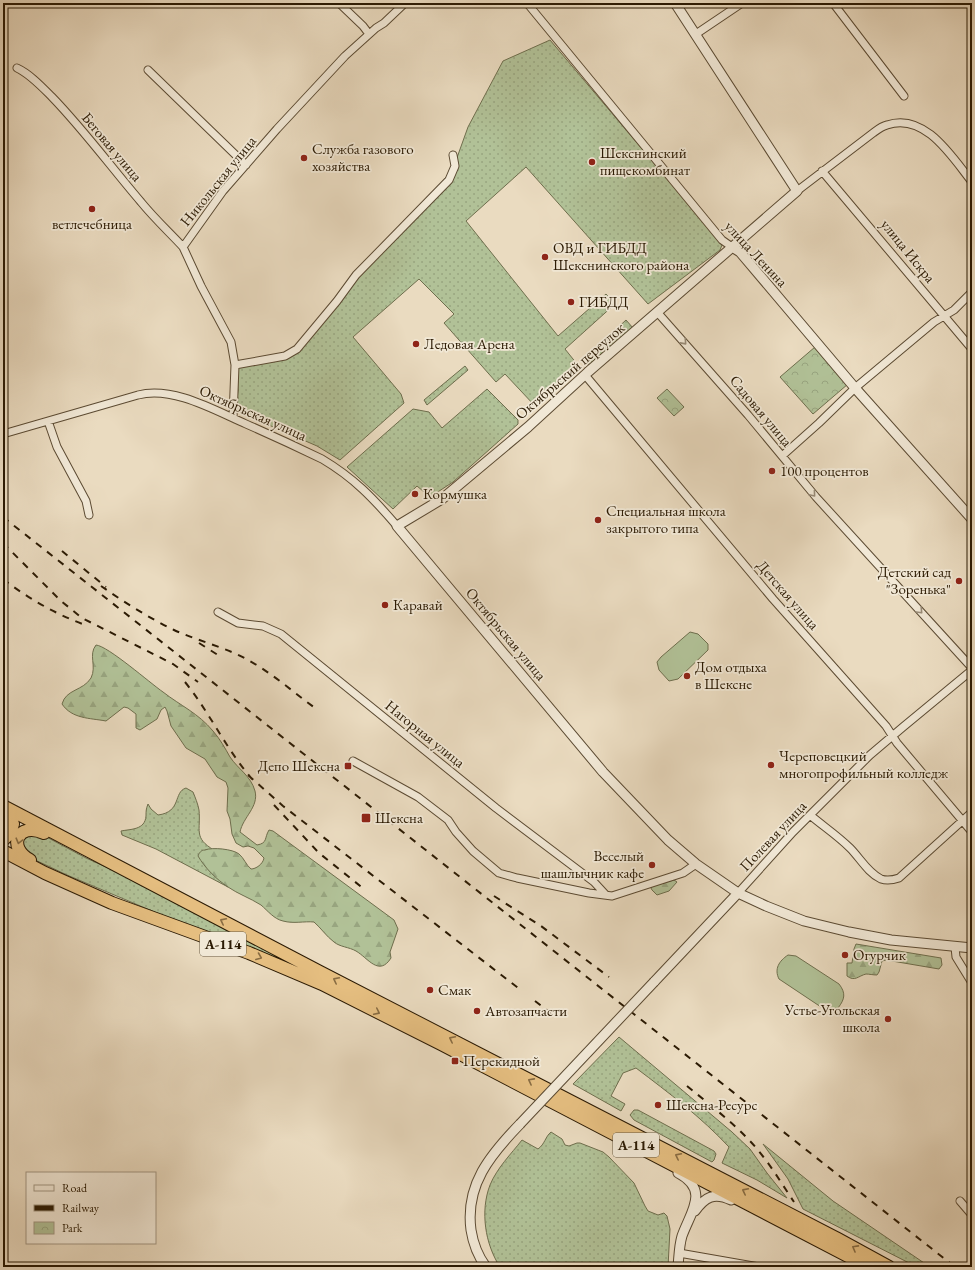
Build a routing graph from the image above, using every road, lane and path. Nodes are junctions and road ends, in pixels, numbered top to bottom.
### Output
1 (339, 3) edge
2 (405, 3) edge
3 (527, 3) edge
4 (676, 3) edge
5 (742, 3) edge
6 (833, 3) edge
7 (369, 34) junction
8 (696, 34) junction
9 (17, 68) dead end
10 (148, 70) dead end
11 (904, 96) dead end
12 (453, 155) dead end
13 (246, 165) junction
14 (822, 171) junction
15 (972, 182) edge
16 (797, 191) junction
17 (183, 247) junction
18 (732, 247) junction
19 (972, 292) edge
20 (658, 313) junction
21 (943, 316) junction
22 (972, 349) edge
23 (234, 365) junction
24 (585, 375) junction
25 (855, 388) junction
26 (233, 418) junction
27 (48, 421) junction
28 (3, 434) edge
29 (782, 456) junction
30 (89, 515) dead end
31 (972, 519) edge
32 (397, 526) junction
33 (218, 612) dead end
34 (972, 669) edge
35 (892, 736) junction
36 (353, 761) dead end
37 (3, 806) edge
38 (3, 811) edge
39 (972, 812) edge
40 (810, 815) junction
41 (963, 821) junction
42 (972, 832) edge
43 (3, 840) edge
44 (3, 851) edge
45 (696, 864) junction
46 (151, 884) junction
47 (738, 893) junction
48 (606, 896) junction
49 (188, 932) junction
50 (954, 946) junction
51 (972, 948) edge
52 (972, 983) edge
53 (565, 1108) junction
54 (960, 1201) dead end
55 (972, 1215) edge
56 (688, 1220) junction
57 (679, 1253) junction
58 (486, 1267) edge
59 (678, 1267) edge
60 (759, 1267) edge
61 (860, 1267) edge
62 (869, 1267) edge
63 (889, 1267) edge

1 - 7 street
2 - 7 street, Никольская улица
3 - 18 street, улица Ленина
4 - 8 street
5 - 8 street
6 - 11 street
7 - 13 street, Никольская улица
8 - 16 street
9 - 17 street, Беговая улица
10 - 13 street
12 - 23 street
13 - 17 street, Никольская улица
14 - 15 street, Октябрьский переулок
14 - 16 street, Октябрьский переулок
14 - 21 street, улица Искра
16 - 18 street, Октябрьский переулок
17 - 23 street, Никольская улица
18 - 20 street, Октябрьский переулок
18 - 25 street, улица Ленина
19 - 21 street
20 - 24 street, Октябрьский переулок
20 -> 29 street, Садовая улица
21 - 22 street, улица Искра
21 - 25 street
23 - 26 street, Никольская улица
24 - 32 street, Октябрьский переулок
24 - 35 street, Детская улица
25 - 29 street
25 - 31 street, улица Ленина
26 - 27 street, Октябрьская улица
26 - 32 street, Октябрьская улица
27 - 28 street, Октябрьская улица
27 - 30 street
29 -> 34 street, Садовая улица
32 - 45 street, Октябрьская улица
33 - 48 street, Нагорная улица
34 - 35 street, Полевая улица
35 - 40 street, Полевая улица
35 - 41 street, Детская улица
36 - 48 street
37 - 46 highway, А-114
38 - 43 highway
39 - 41 street
40 - 41 street
40 - 47 street, Полевая улица
41 - 42 street, Детская улица
44 - 49 highway, А-114
45 - 47 street, Октябрьская улица
45 - 48 street
46 -> 49 highway, А-114
63 -> 46 highway, А-114
47 - 50 street, Октябрьская улица
47 - 58 street, bridge
49 -> 53 highway, А-114
50 - 51 street, Октябрьская улица
50 - 52 street
53 - 56 street
53 - 62 highway, А-114
54 - 55 street
56 - 57 street
56 - 61 street
57 - 59 street
57 - 60 street

